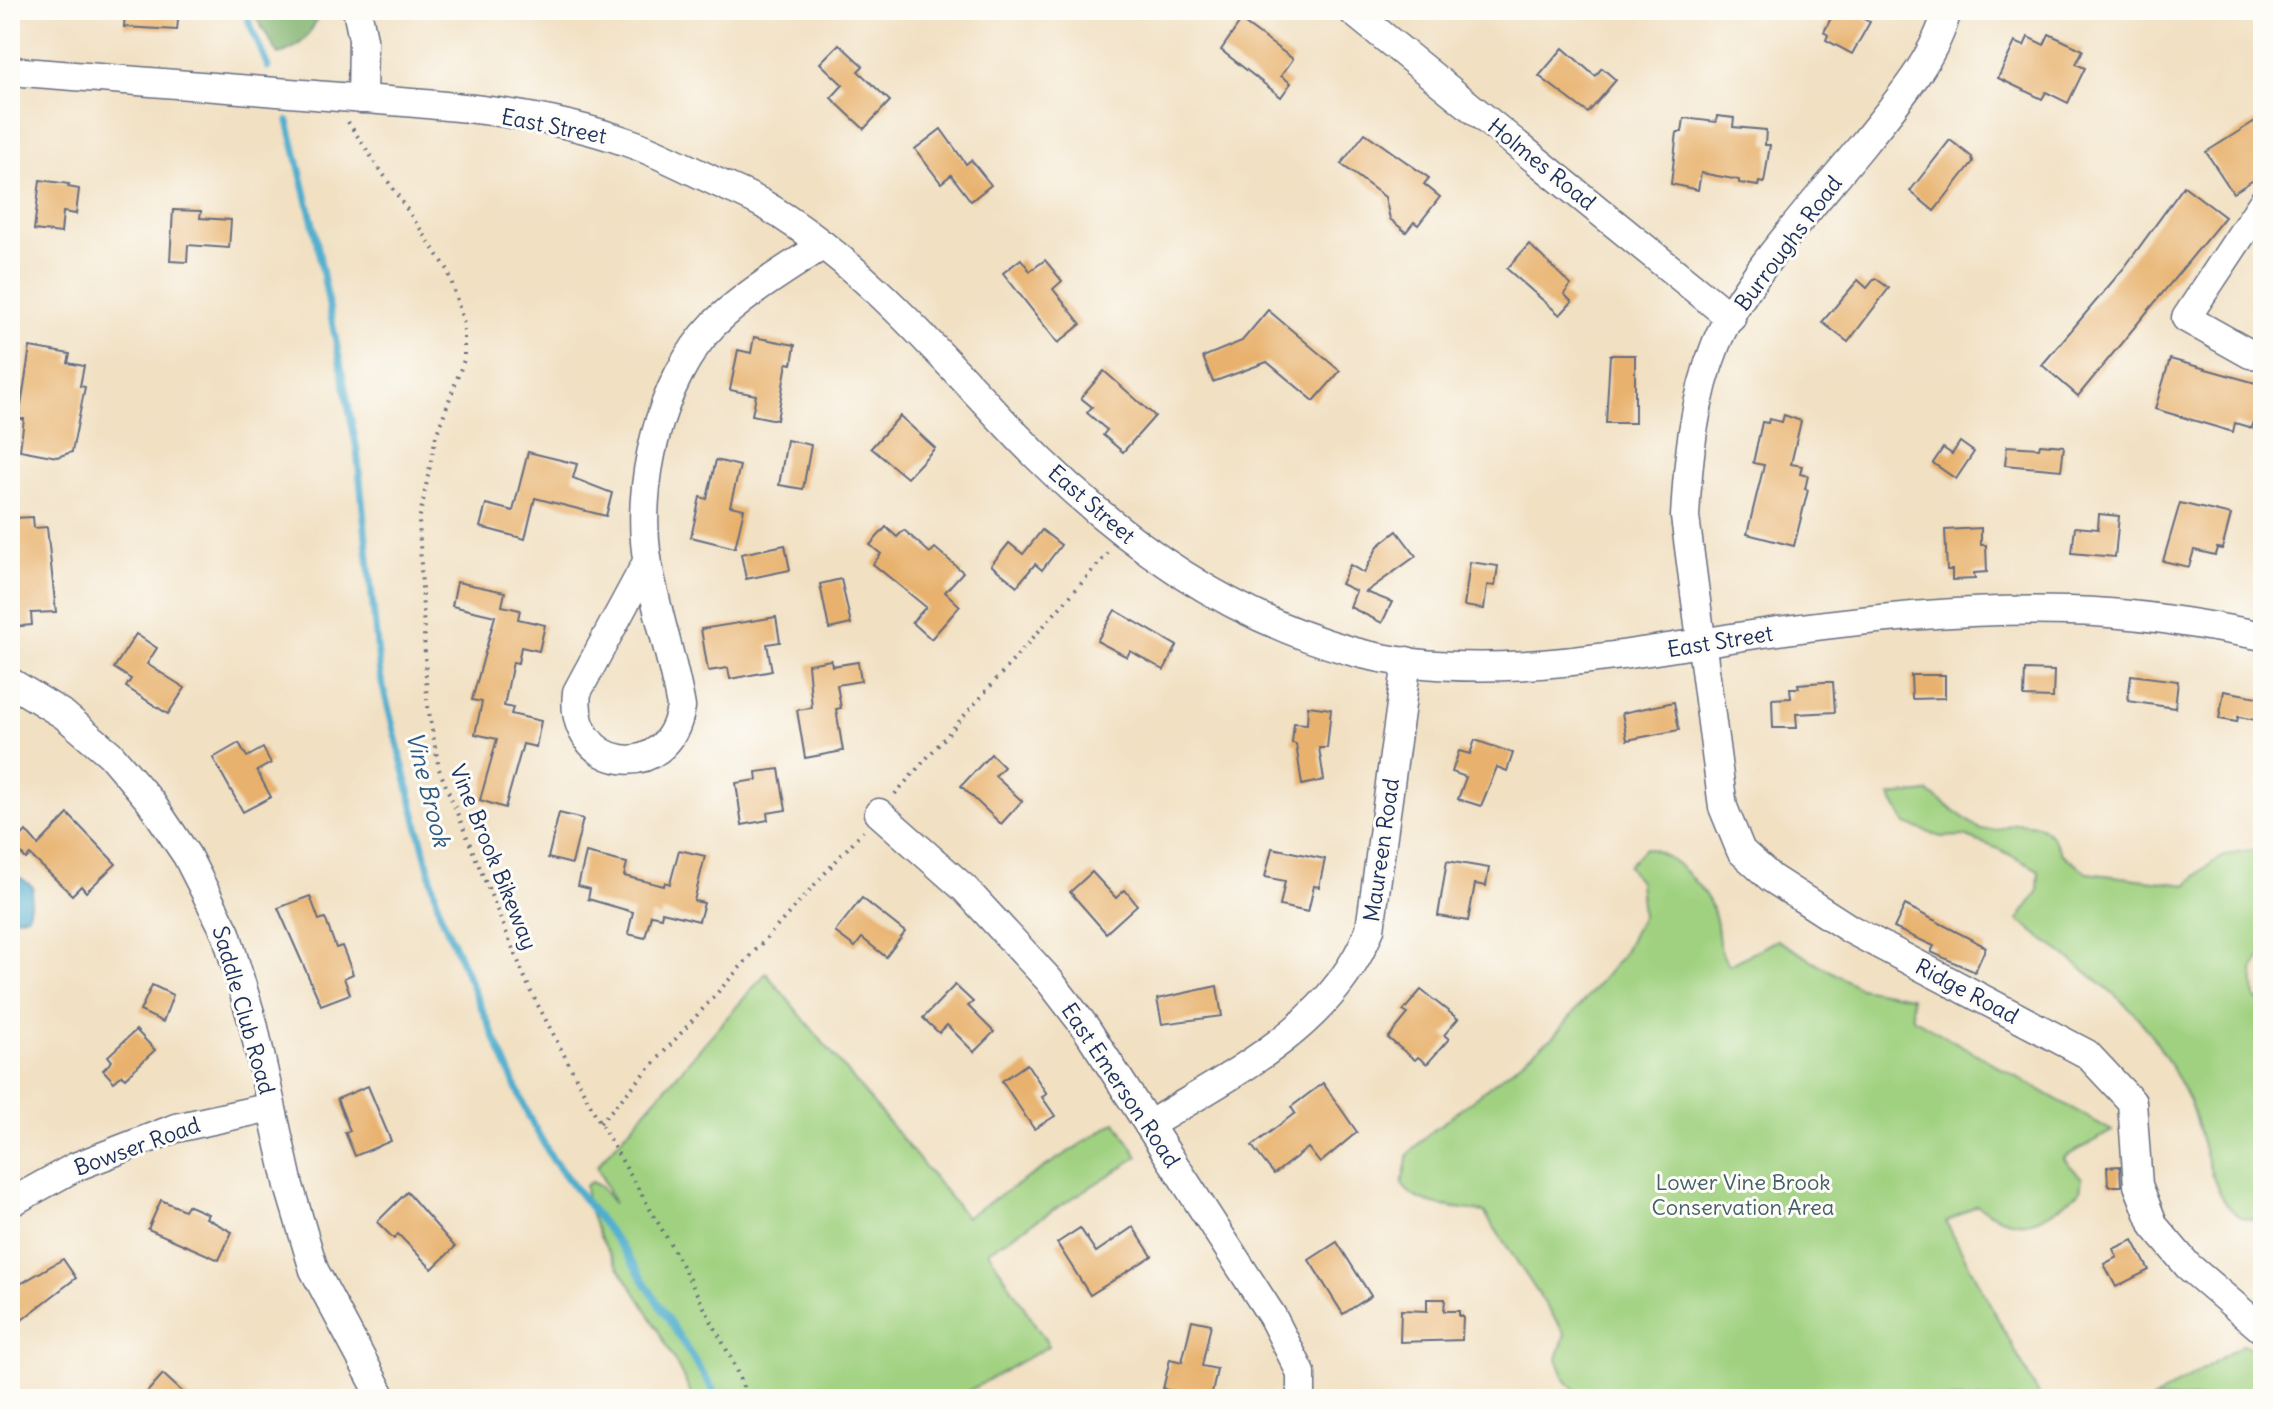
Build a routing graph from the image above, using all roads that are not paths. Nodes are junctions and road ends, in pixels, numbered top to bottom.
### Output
1 (357, 10) edge
2 (1351, 10) edge
3 (1947, 10) edge
4 (10, 71) edge
5 (354, 109) junction
6 (2263, 202) edge
7 (823, 245) junction
8 (1731, 318) junction
9 (2263, 355) edge
10 (647, 562) junction
11 (2263, 636) edge
12 (1704, 643) junction
13 (1407, 661) junction
14 (10, 682) edge
15 (879, 813) dead end
16 (271, 1107) junction
17 (1149, 1125) junction
18 (10, 1203) edge
19 (2263, 1330) edge
20 (383, 1399) edge
21 (1301, 1399) edge

1 - 5 street
2 - 8 street, Holmes Road
3 - 8 street, Burroughs Road
4 - 5 street, East Street
5 - 7 street, East Street
6 - 9 street
7 - 10 street
7 - 13 street, East Street
8 - 12 street, Burroughs Road
10 - 10 street
11 - 12 street, East Street
12 - 13 street, East Street
12 - 19 street, Ridge Road
13 - 17 street, Maureen Road
14 - 16 street, Saddle Club Road
15 - 17 street, East Emerson Road
16 - 18 street, Bowser Road
16 - 20 street, Saddle Club Road
17 - 21 street, East Emerson Road

